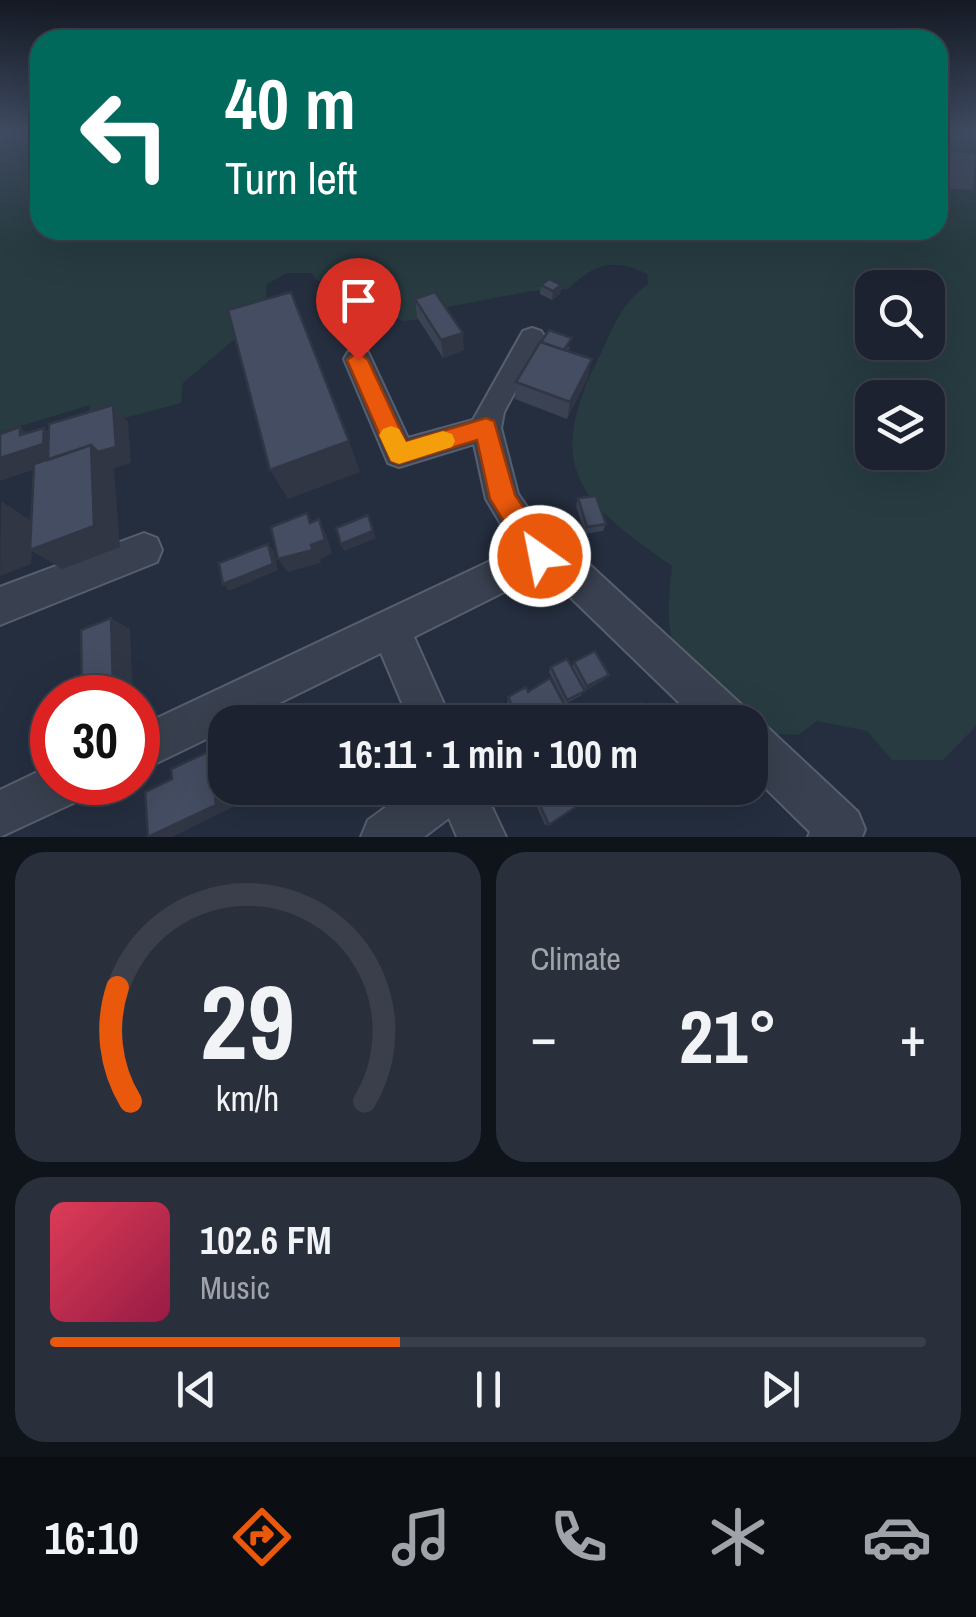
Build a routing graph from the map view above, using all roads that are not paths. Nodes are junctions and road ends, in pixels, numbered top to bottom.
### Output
1 (532, 337) dead end
2 (358, 360) dead end
3 (486, 428) junction
4 (144, 550) dead end
5 (540, 556) junction
6 (0, 606) edge
7 (391, 630) junction
8 (424, 705) edge
9 (712, 705) edge
10 (160, 740) edge
11 (768, 759) edge
12 (30, 800) edge
13 (427, 805) edge
14 (467, 805) edge
15 (0, 815) edge
16 (385, 837) edge
17 (482, 837) edge
18 (832, 837) edge

1 - 3 street
2 - 3 street
3 - 5 street
4 - 6 street
5 - 7 street
5 - 9 street
7 - 8 street
7 - 10 street
11 - 18 street
12 - 15 street
13 - 16 street
14 - 17 street

